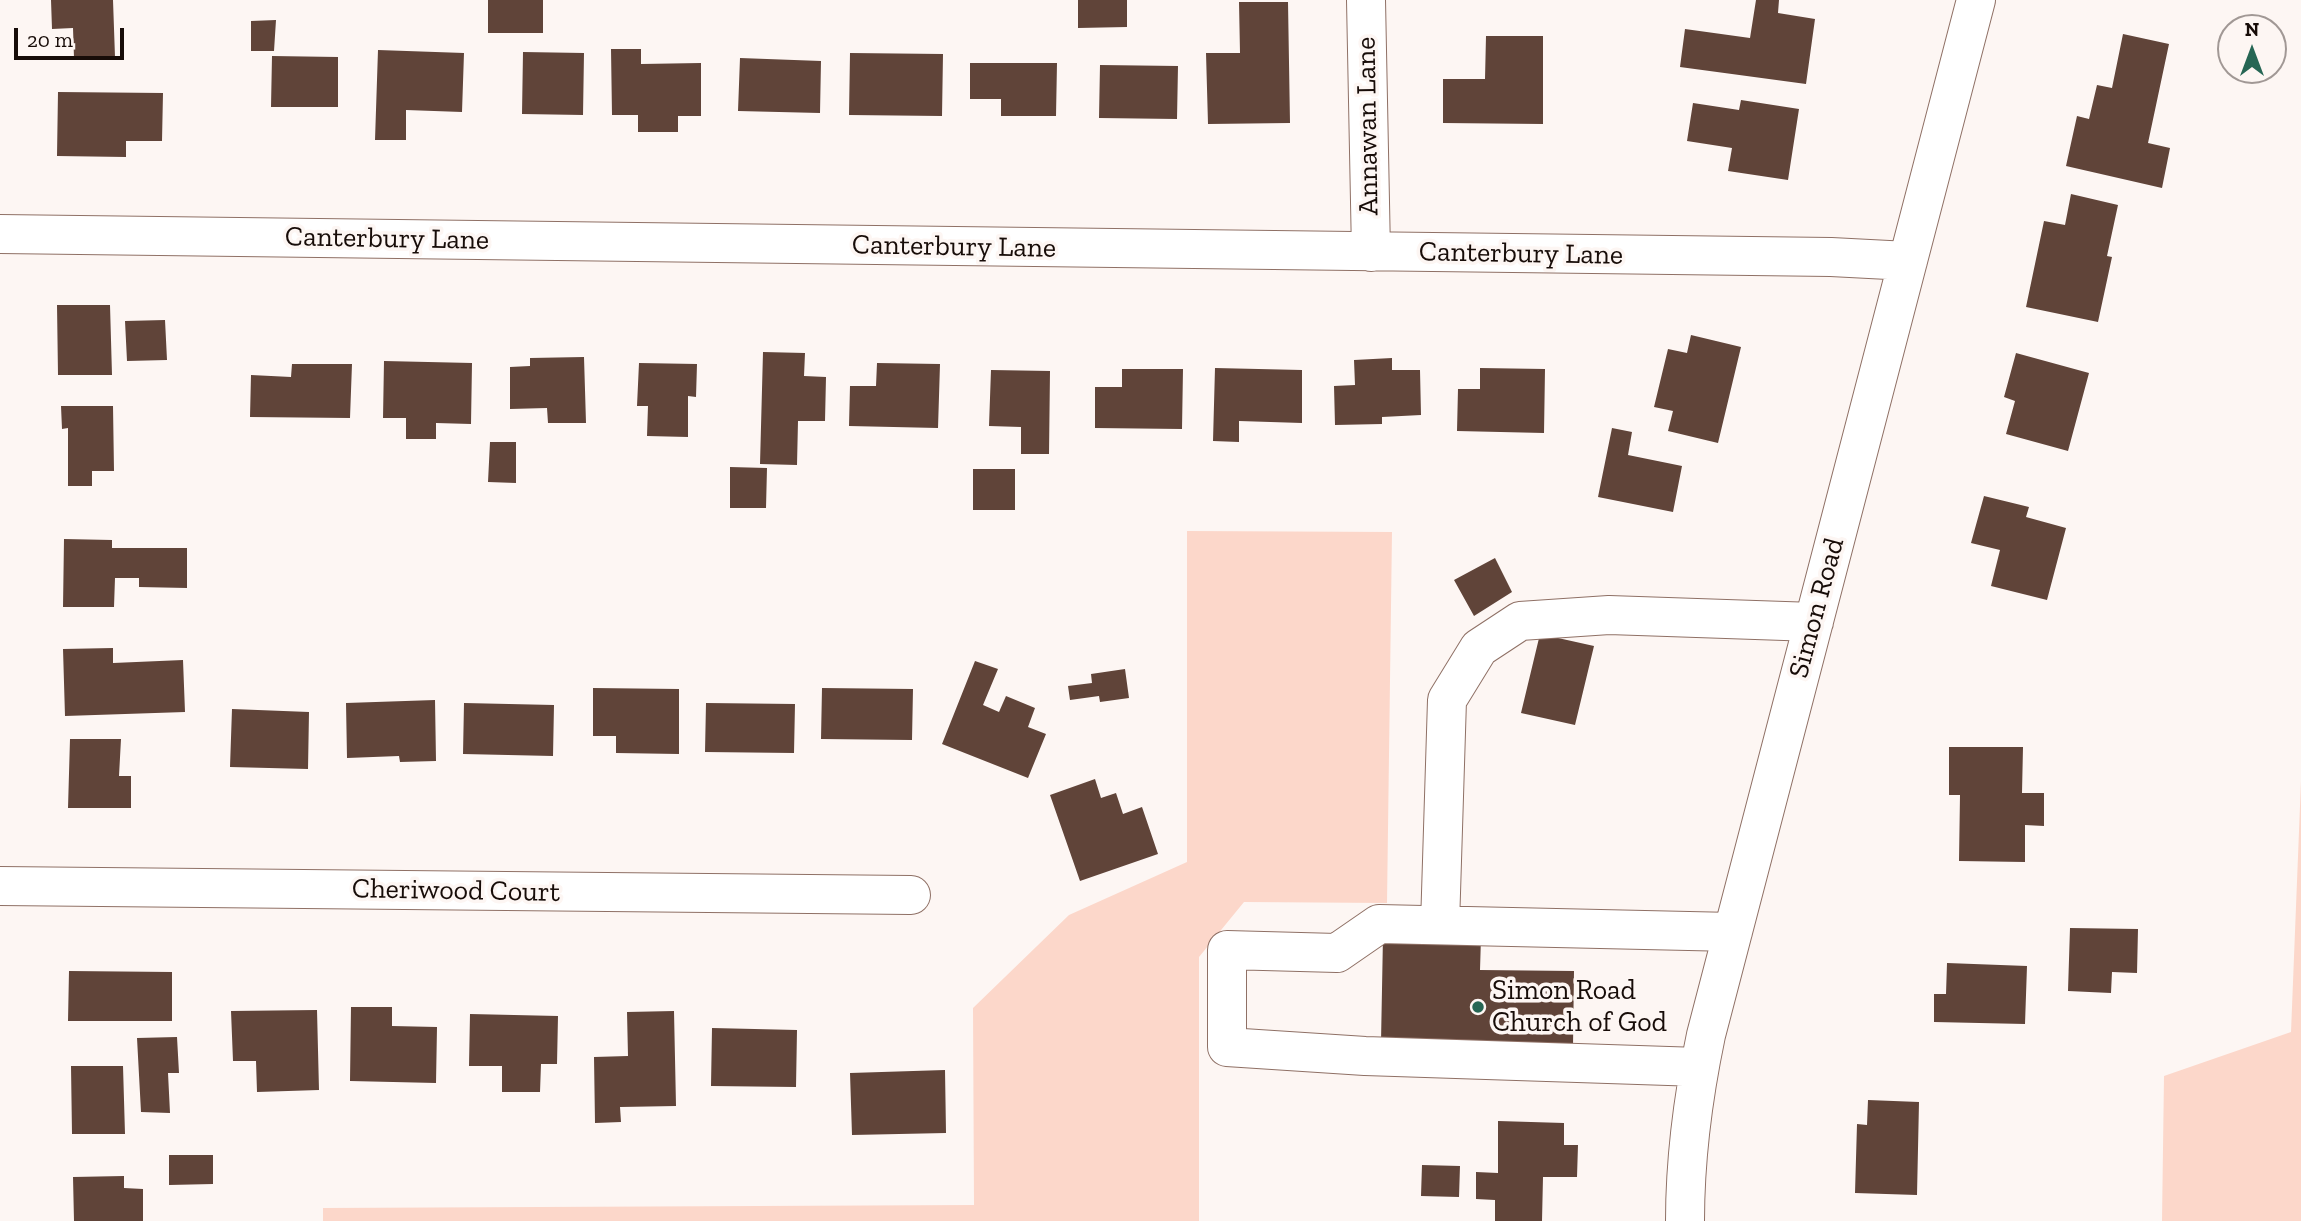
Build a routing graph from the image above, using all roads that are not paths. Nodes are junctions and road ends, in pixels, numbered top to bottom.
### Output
1 (1366, 0) edge
2 (1976, 0) edge
3 (0, 234) edge
4 (1371, 252) junction
5 (1908, 261) junction
6 (1814, 622) junction
7 (0, 886) edge
8 (911, 895) dead end
9 (1440, 925) junction
10 (1733, 932) junction
11 (1699, 1067) junction
12 (1685, 1221) edge

1 - 4 street, Annawan Lane
2 - 5 street, Simon Road
3 - 4 street, Canterbury Lane
4 - 5 street, Canterbury Lane
5 - 6 street, Simon Road
6 - 9 street
6 - 10 street, Simon Road
7 - 8 street, Cheriwood Court
9 - 10 street
9 - 11 street
10 - 11 street, Simon Road
11 - 12 street, Simon Road

